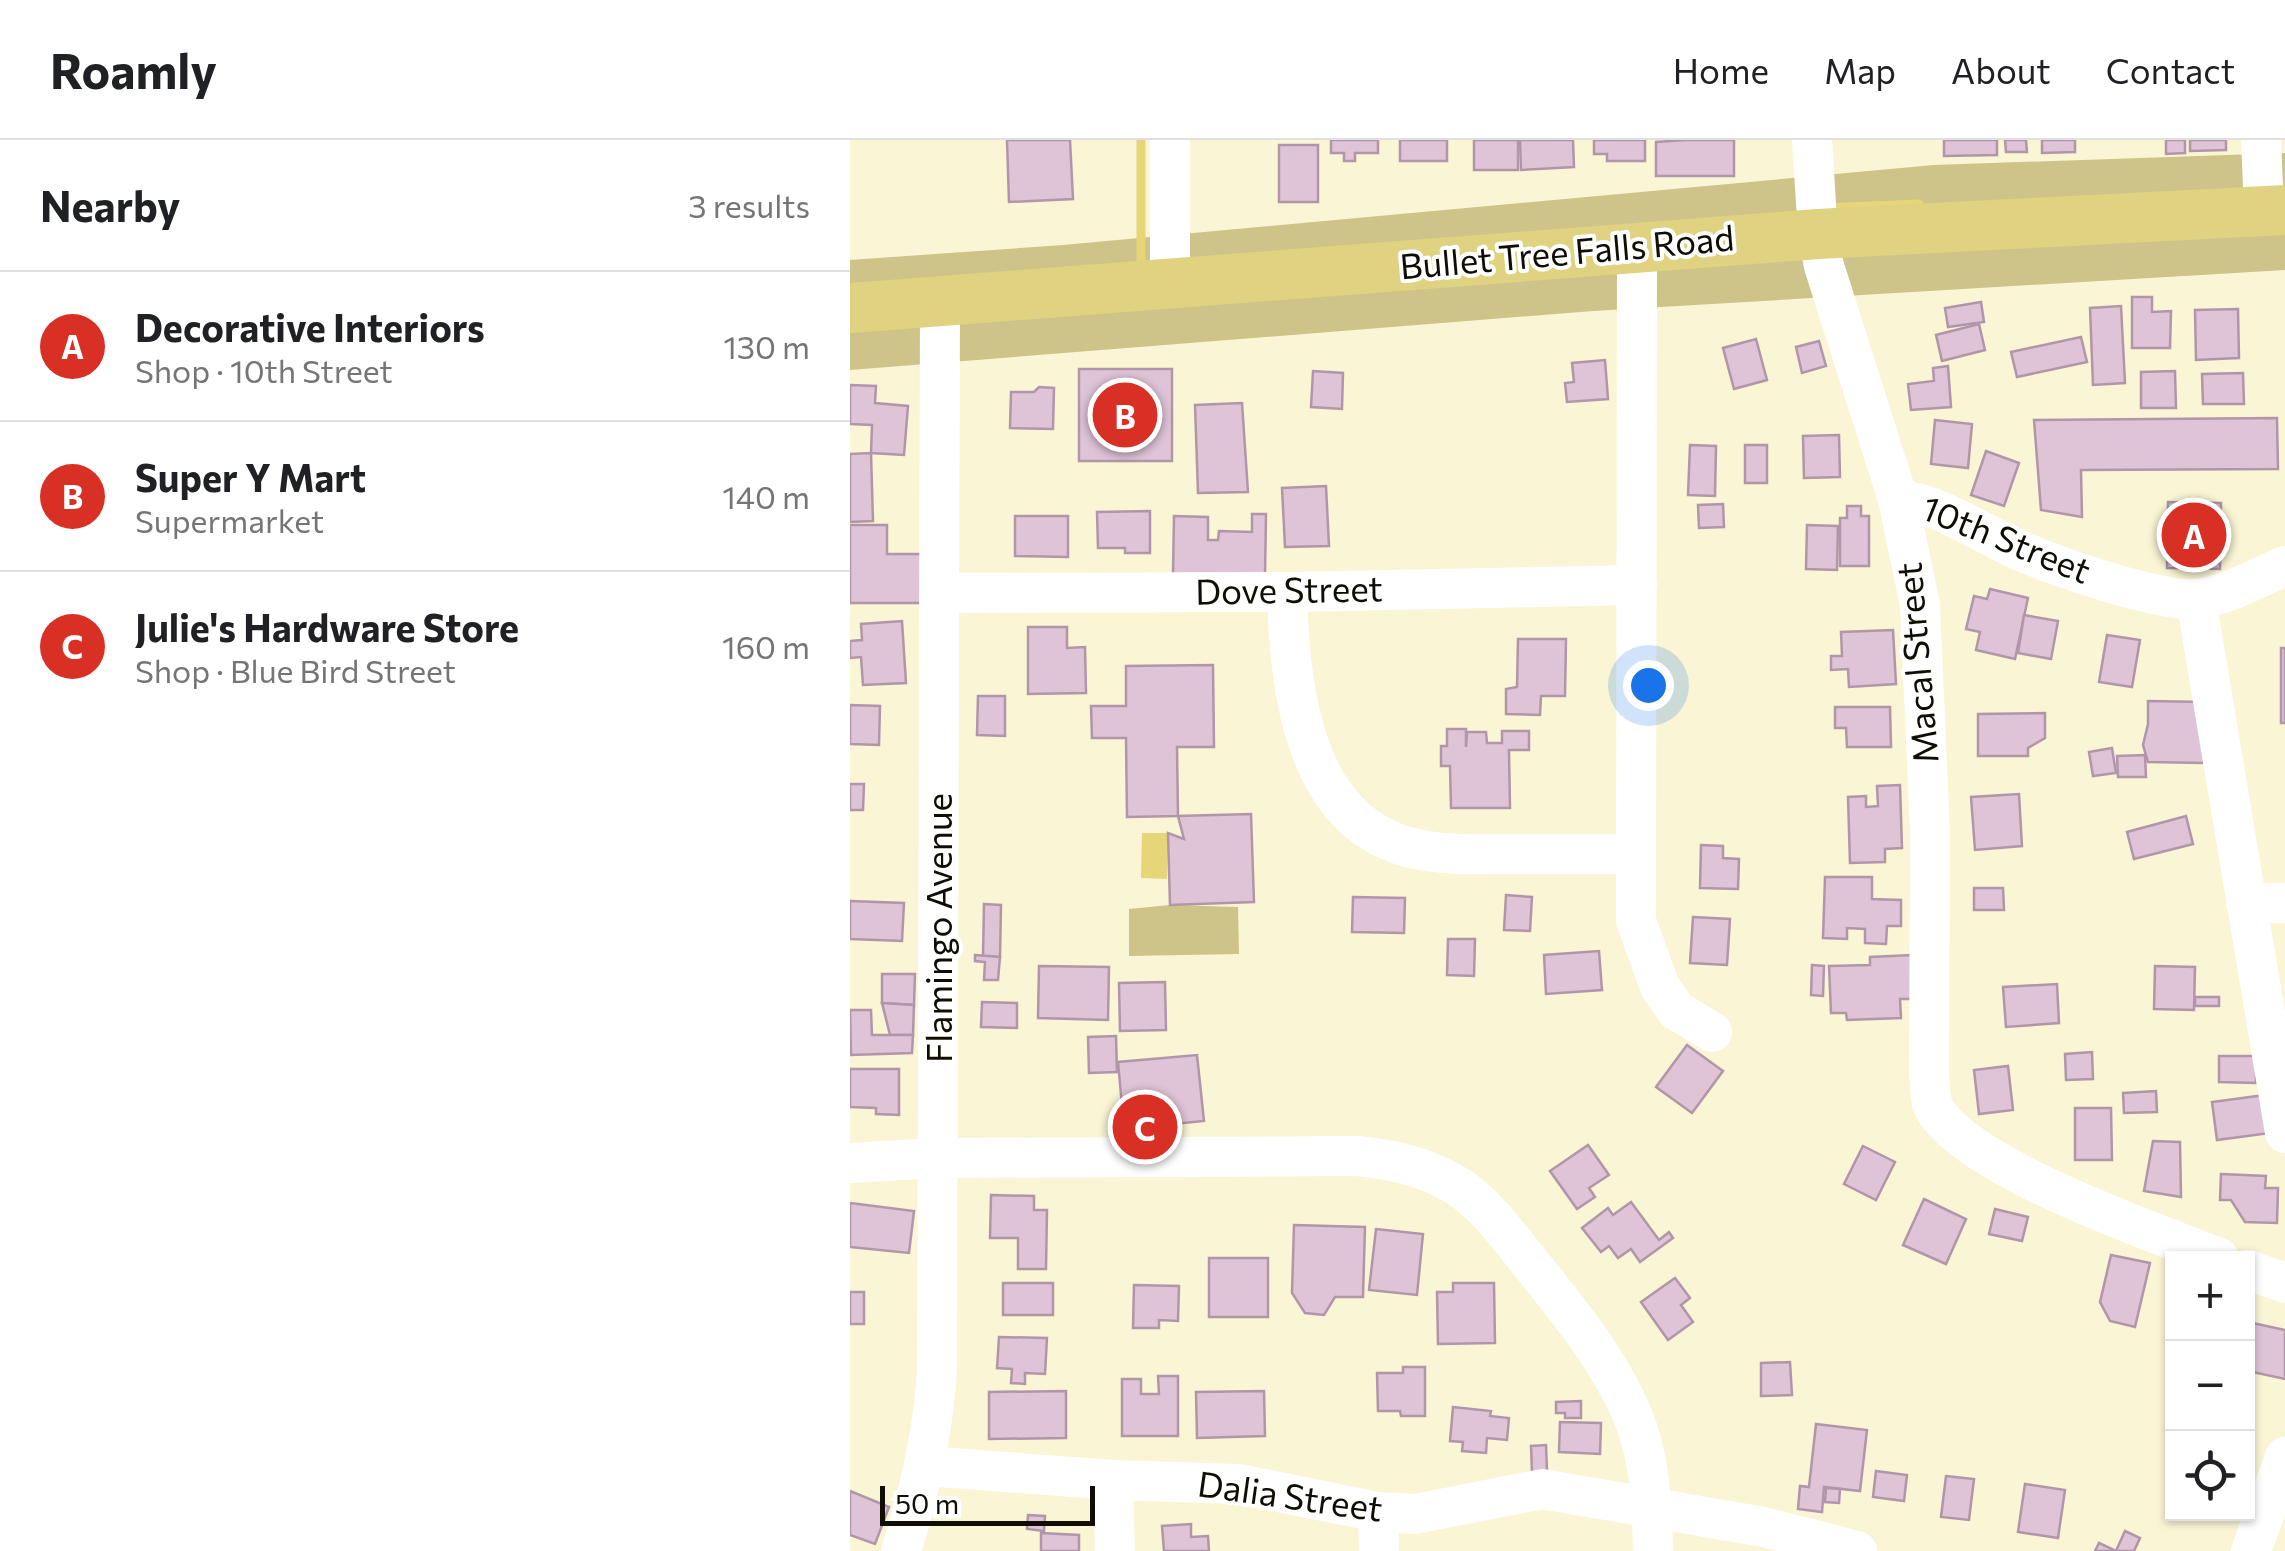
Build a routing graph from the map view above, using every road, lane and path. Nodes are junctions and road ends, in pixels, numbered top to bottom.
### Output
1 (1170, 140) edge
2 (1812, 140) edge
3 (2261, 140) edge
4 (2274, 210) edge
5 (1818, 234) junction
6 (1638, 246) junction
7 (1170, 286) junction
8 (940, 300) junction
9 (850, 308) edge
10 (1898, 499) junction
11 (2285, 566) edge
12 (1637, 585) junction
13 (1287, 592) junction
14 (942, 593) junction
15 (2196, 599) junction
16 (1635, 854) junction
17 (2265, 903) edge
18 (1712, 1032) dead end
19 (2285, 1132) edge
20 (938, 1158) junction
21 (850, 1163) edge
22 (2202, 1251) edge
23 (2255, 1272) edge
24 (2285, 1283) edge
25 (2285, 1457) edge
26 (926, 1466) junction
27 (1113, 1480) junction
28 (1652, 1506) junction
29 (1379, 1531) edge
30 (901, 1551) edge
31 (1115, 1551) edge
32 (1653, 1551) edge
33 (1857, 1551) edge
34 (2251, 1551) edge

1 - 7 street
2 - 5 street, Macal Street
3 - 4 street
4 - 5 main road, Bullet Tree Falls Road
5 - 6 main road, Bullet Tree Falls Road
5 - 10 street, Macal Street
6 - 7 main road, Bullet Tree Falls Road
6 - 12 street
7 - 8 main road, Bullet Tree Falls Road
8 - 9 main road, Bullet Tree Falls Road
8 - 14 street, Flamingo Avenue
10 - 15 street, 10th Street
10 - 22 street, Macal Street
11 - 15 street, 10th Street
12 - 13 street, Dove Street
12 - 16 street
13 - 14 street, Dove Street
13 - 16 street
14 - 20 street, Flamingo Avenue
15 - 17 street
16 - 18 street
17 - 19 street
20 - 21 street
20 - 26 street, Flamingo Avenue
20 - 28 street
23 - 24 street
25 - 34 street
26 - 27 street, Dalia Street
26 - 30 street, Flamingo Avenue
27 - 29 street, Dalia Street
27 - 31 street
28 - 29 street, Dalia Street
28 - 32 street
28 - 33 street, Dalia Street

